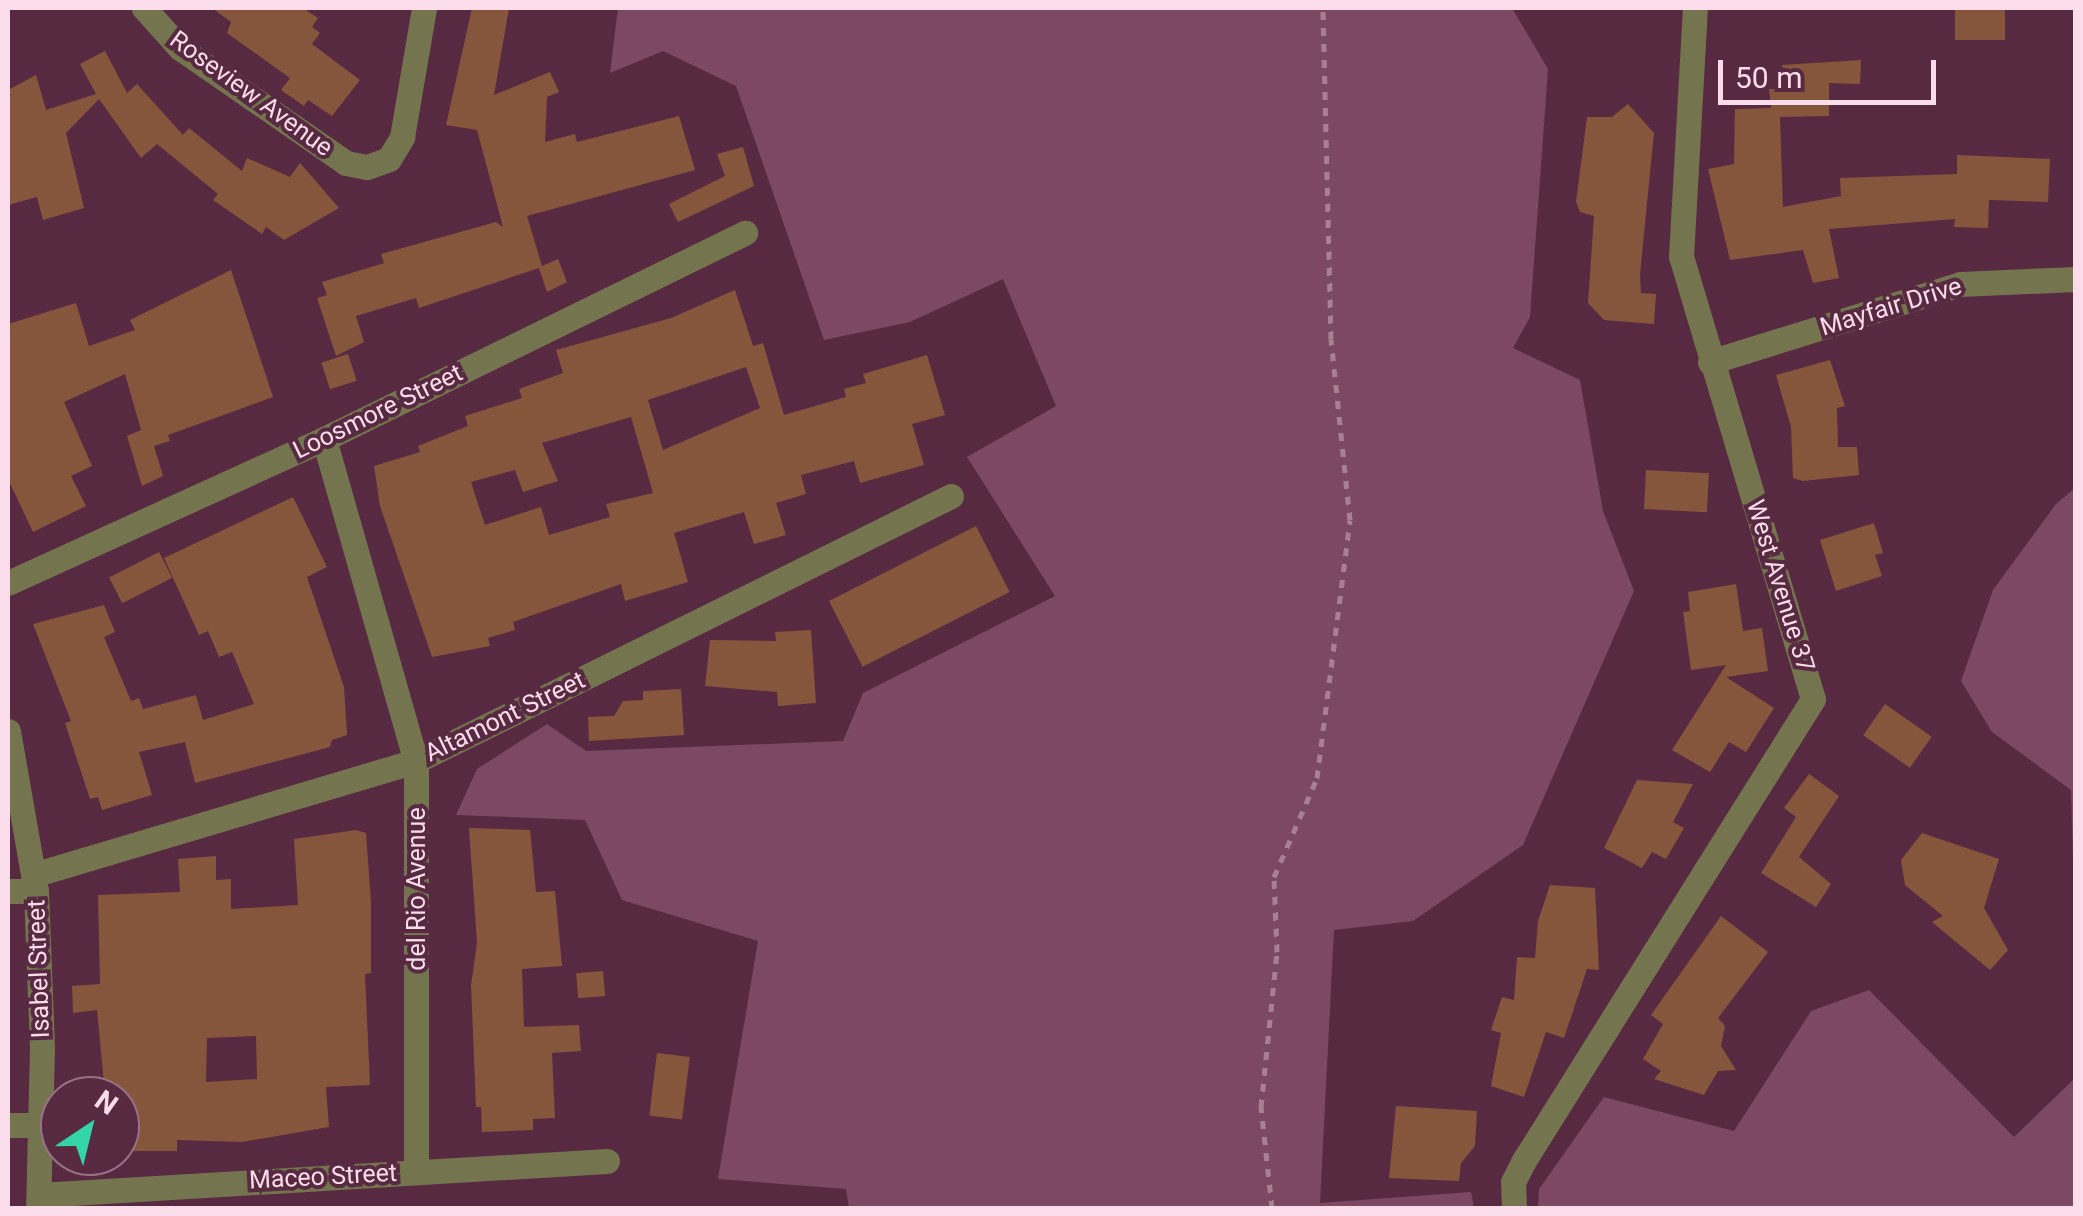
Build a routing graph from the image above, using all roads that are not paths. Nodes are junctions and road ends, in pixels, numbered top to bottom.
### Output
1 (144, 8) edge
2 (424, 8) edge
3 (1695, 8) edge
4 (746, 233) dead end
5 (2076, 279) edge
6 (1710, 362) junction
7 (324, 439) junction
8 (951, 496) dead end
9 (8, 583) edge
10 (8, 732) edge
11 (416, 761) junction
12 (35, 883) junction
13 (8, 890) edge
14 (8, 1125) edge
15 (40, 1125) junction
16 (607, 1161) dead end
17 (416, 1172) junction
18 (38, 1202) edge
19 (1514, 1208) edge

1 - 2 street, Roseview Avenue
3 - 6 street, West Avenue 37
4 - 7 street, Loosmore Street
5 - 6 street, Mayfair Drive
6 - 19 street, West Avenue 37
7 - 9 street, Loosmore Street
7 - 11 street, del Rio Avenue
8 - 11 street, Altamont Street
10 - 12 street, Isabel Street
11 - 12 street, Altamont Street
11 - 17 street, del Rio Avenue
12 - 13 street, Altamont Street
12 - 15 street, Isabel Street
14 - 15 street
15 - 18 street, Isabel Street
16 - 17 street, Maceo Street
17 - 18 street, Maceo Street

